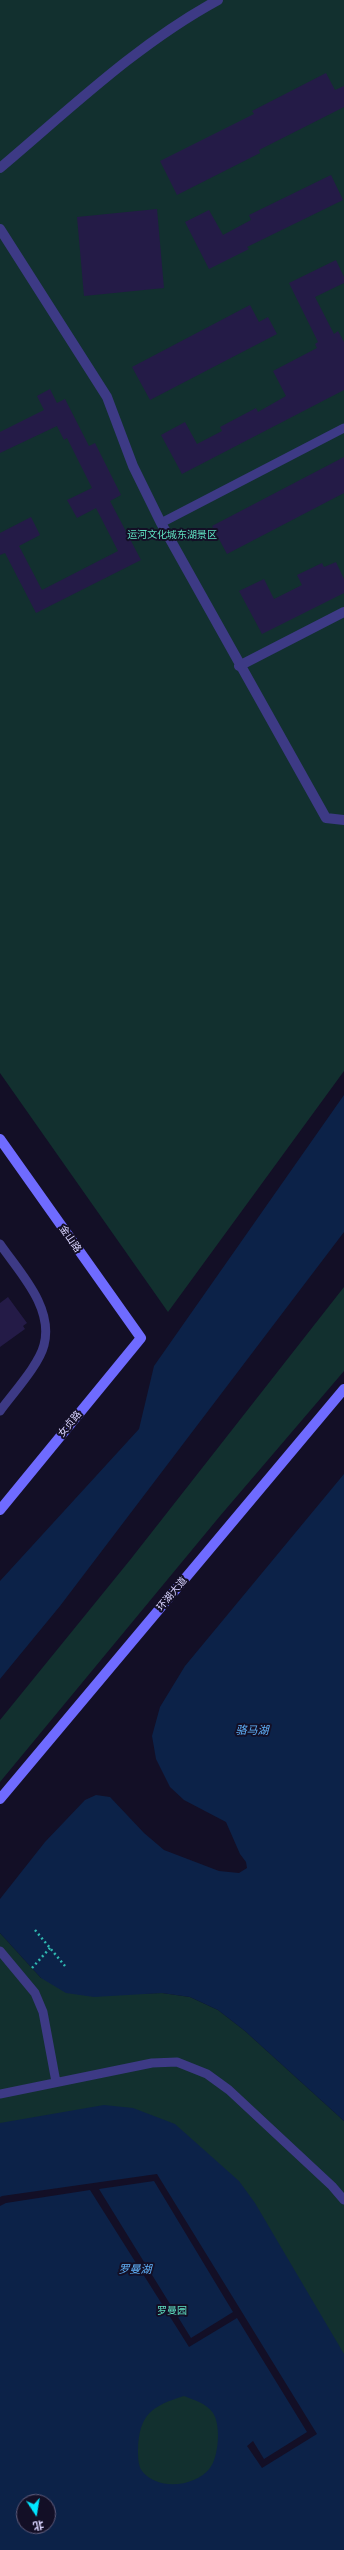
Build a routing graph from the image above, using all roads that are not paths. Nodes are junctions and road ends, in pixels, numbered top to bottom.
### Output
1 (218, 0) edge
2 (0, 168) edge
3 (0, 229) edge
4 (344, 428) edge
5 (161, 523) junction
6 (344, 612) edge
7 (239, 666) junction
8 (344, 820) edge
9 (0, 1140) edge
10 (0, 1244) edge
11 (141, 1338) joint
12 (344, 1389) edge
13 (0, 1411) edge
14 (0, 1510) edge
15 (0, 1799) edge
16 (0, 1951) edge
17 (56, 2082) junction
18 (0, 2094) edge
19 (344, 2200) edge

1 - 2 street
3 - 5 street
4 - 5 lane
5 - 7 street
6 - 7 street
7 - 8 street
9 - 11 main road, 金山路
10 - 13 lane
11 - 14 main road, 女贞路
12 - 15 main road, 环湖大道
16 - 17 lane
17 - 18 lane
17 - 19 lane

